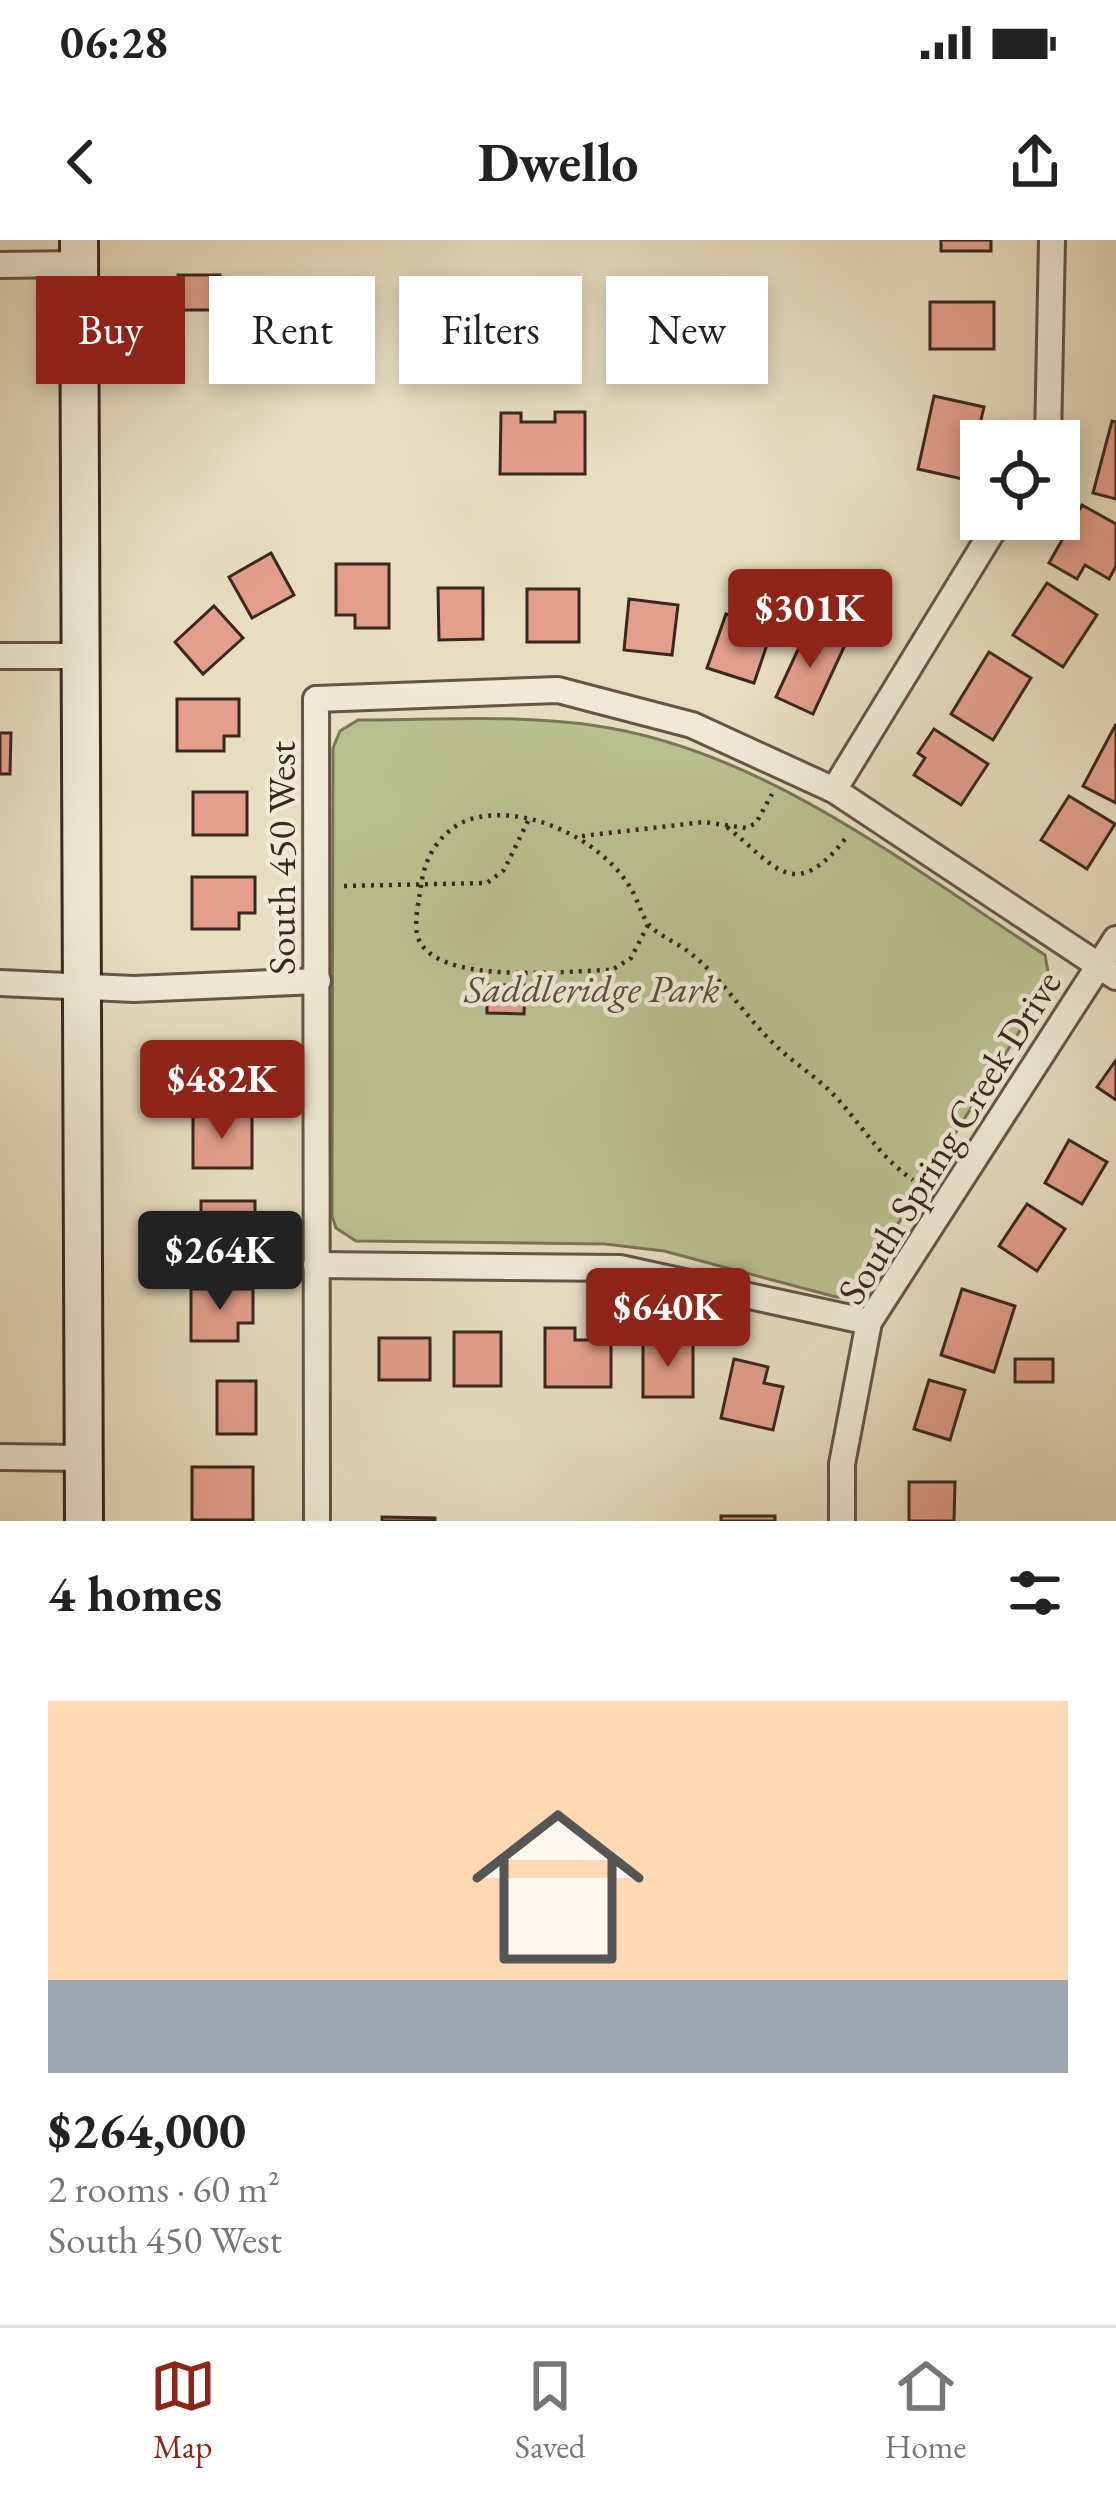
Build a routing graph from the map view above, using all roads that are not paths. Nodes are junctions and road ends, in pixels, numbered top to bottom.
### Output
1 (1052, 240) edge
2 (79, 252) edge
3 (0, 265) edge
4 (1048, 420) edge
5 (987, 540) edge
6 (0, 656) edge
7 (82, 656) junction
8 (833, 790) junction
9 (1116, 939) edge
10 (1108, 972) edge
11 (318, 981) junction
12 (0, 982) edge
13 (82, 987) junction
14 (316, 1265) junction
15 (869, 1322) junction
16 (0, 1457) edge
17 (84, 1458) junction
18 (84, 1521) edge
19 (317, 1521) edge
20 (842, 1521) edge

1 - 4 street
2 - 3 street
2 - 7 street
5 - 8 street
6 - 7 street
7 - 13 street
8 - 10 street
8 - 11 street, South 450 West
9 - 10 street, South Spring Creek Drive
10 - 15 street, South Spring Creek Drive
11 - 13 street
11 - 14 street, South 450 West
12 - 13 street
13 - 17 street
14 - 15 street
14 - 19 street, South 450 West
15 - 20 street, South Spring Creek Drive
16 - 17 street
17 - 18 street

